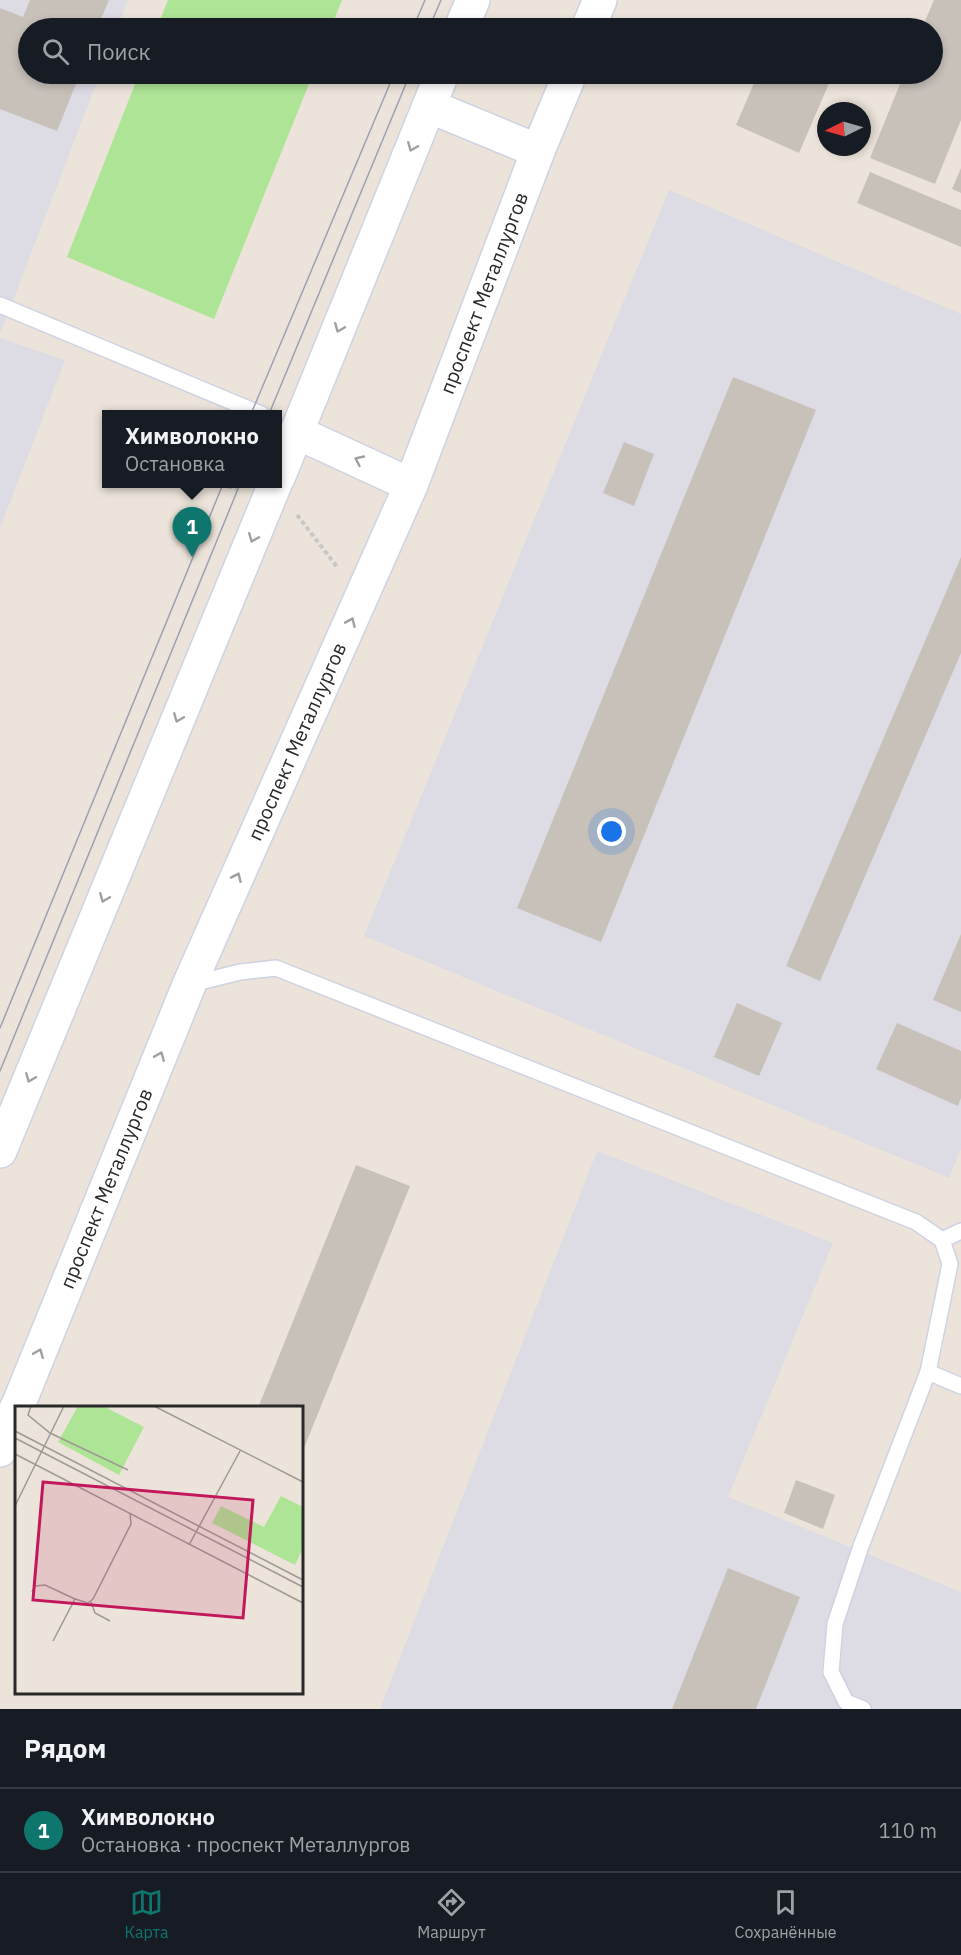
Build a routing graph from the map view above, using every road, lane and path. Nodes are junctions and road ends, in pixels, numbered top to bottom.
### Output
1 (473, 0) edge
2 (600, 0) edge
3 (465, 18) edge
4 (592, 18) edge
5 (438, 84) edge
6 (566, 84) edge
7 (429, 106) junction
8 (538, 151) junction
9 (0, 306) edge
10 (251, 410) edge
11 (292, 429) junction
12 (282, 464) edge
13 (411, 485) junction
14 (242, 488) edge
15 (271, 495) edge
16 (343, 574) dead end
17 (189, 985) junction
18 (0, 1151) edge
19 (961, 1231) edge
20 (942, 1240) junction
21 (928, 1372) junction
22 (961, 1386) edge
23 (18, 1406) edge
24 (15, 1413) edge
25 (0, 1450) edge
26 (863, 1709) edge

1 - 3 street
2 - 4 street
5 - 7 street
6 - 8 street, проспект Металлургов
7 - 8 street
7 -> 11 street
8 - 13 street, проспект Металлургов
9 - 10 lane
11 - 12 street
13 -> 11 street
17 -> 13 street, проспект Металлургов
14 - 15 path
15 - 16 path
15 -> 18 street
17 - 20 lane
23 -> 17 street, проспект Металлургов
19 - 20 lane
20 - 21 lane
21 - 22 lane
21 - 26 lane
24 - 25 street, проспект Металлургов

